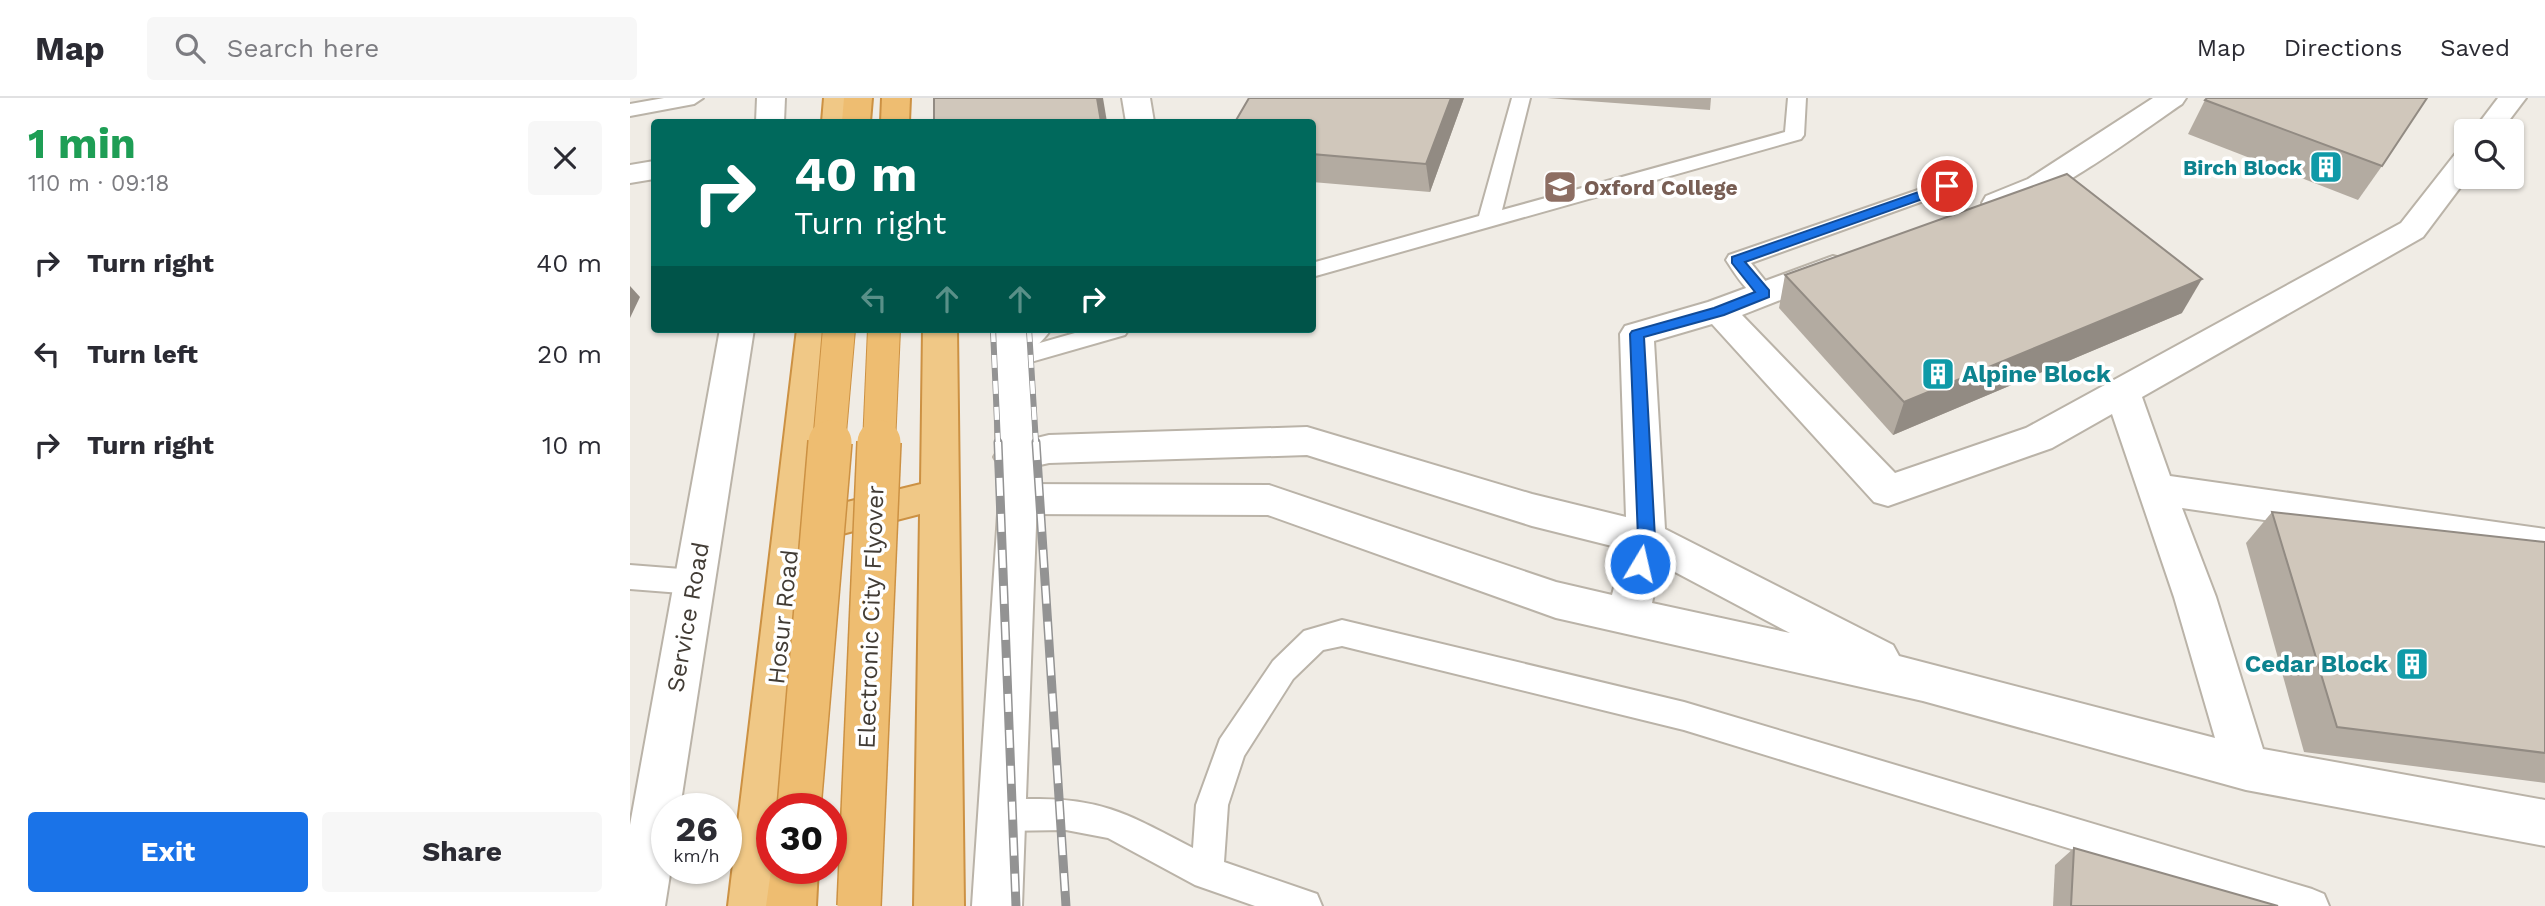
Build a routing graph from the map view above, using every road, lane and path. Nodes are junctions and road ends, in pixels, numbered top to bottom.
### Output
1 (694, 98) edge
2 (771, 98) edge
3 (838, 98) edge
4 (858, 98) edge
5 (896, 98) edge
6 (1136, 98) edge
7 (1521, 98) edge
8 (1797, 98) edge
9 (2172, 98) edge
10 (2512, 98) edge
11 (635, 106) edge
12 (769, 119) edge
13 (836, 119) edge
14 (856, 119) edge
15 (895, 119) edge
16 (1140, 119) edge
17 (2496, 119) edge
18 (651, 170) edge
19 (630, 174) edge
20 (2454, 175) edge
21 (1947, 186) dead end
22 (1964, 215) edge
23 (1488, 222) junction
24 (1864, 254) edge
25 (1316, 269) edge
26 (1764, 293) junction
27 (1719, 312) junction
28 (736, 333) edge
29 (814, 333) edge
30 (839, 333) edge
31 (884, 333) edge
32 (940, 333) edge
33 (1084, 333) edge
34 (1017, 341) edge
35 (2122, 391) junction
36 (1013, 457) junction
37 (2156, 489) junction
38 (940, 494) junction
39 (1018, 499) junction
40 (792, 531) junction
41 (1646, 538) junction
42 (2545, 545) edge
43 (630, 577) edge
44 (694, 582) junction
45 (1628, 615) junction
46 (1923, 681) junction
47 (2246, 768) junction
48 (800, 793) edge
49 (1003, 815) junction
50 (2545, 823) edge
51 (1207, 873) junction
52 (793, 884) edge
53 (640, 906) edge
54 (754, 906) edge
55 (791, 906) edge
56 (859, 906) edge
57 (939, 906) edge
58 (997, 906) edge
59 (1306, 906) edge
60 (2312, 906) edge

1 - 11 lane
2 - 12 street
3 - 13 highway
4 - 14 highway
5 - 15 highway
6 - 16 street
7 - 23 lane
8 - 23 lane
9 - 22 street
10 - 17 street
18 - 19 street
20 - 35 street
21 - 26 lane
23 - 25 lane
24 - 26 street
26 - 27 street
27 - 35 street
27 - 41 street
28 - 44 street, Service Road
29 - 40 highway, Hosur Road
30 - 48 highway, Electronic City Flyover, bridge
31 - 56 highway, Electronic City Flyover, bridge
32 - 38 highway
33 - 34 lane
34 - 36 street
35 - 37 street
36 - 39 street
36 - 41 street
37 - 42 street
37 - 47 street
38 - 40 highway
38 - 57 highway
39 - 45 street
39 - 49 street
40 - 54 highway, Hosur Road
41 - 45 street
41 - 46 street
43 - 44 lane
44 - 53 street, Service Road
45 - 46 street
46 - 47 street
47 - 50 street
49 - 51 lane
49 - 58 street
51 - 59 lane
51 - 60 lane
52 - 55 highway

